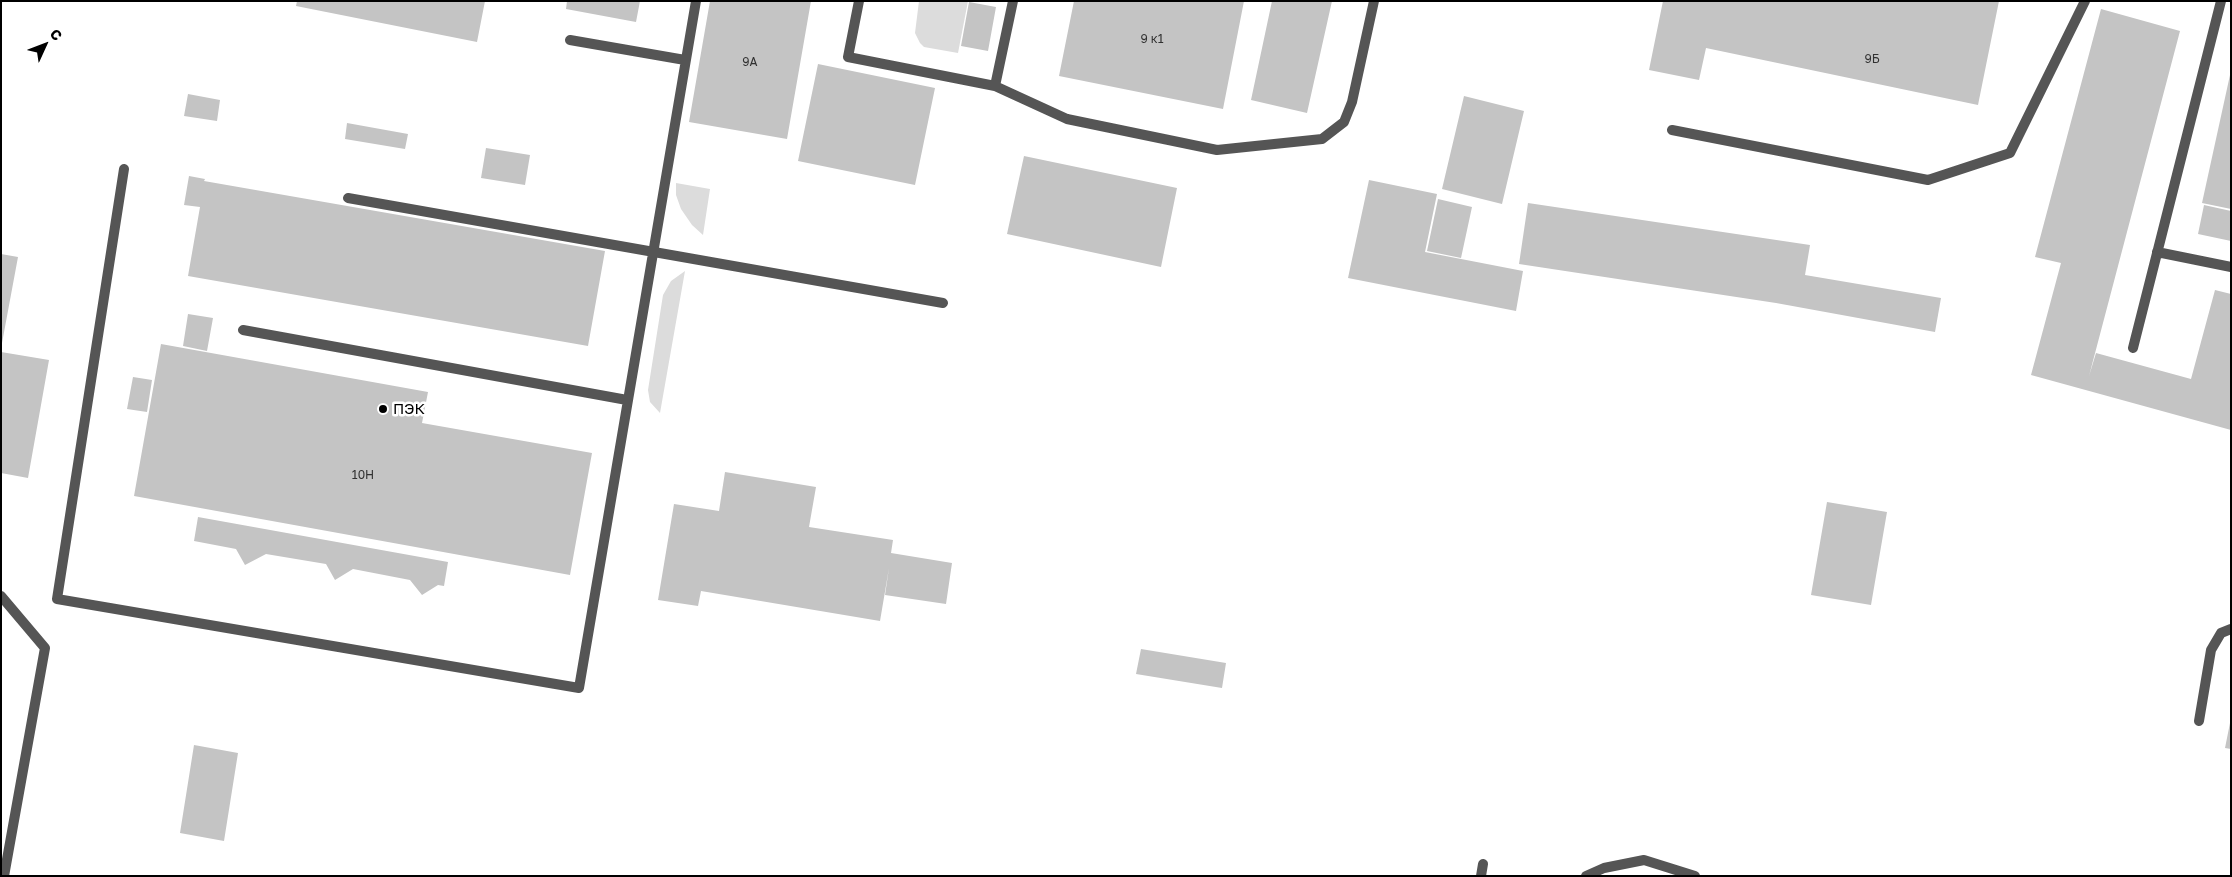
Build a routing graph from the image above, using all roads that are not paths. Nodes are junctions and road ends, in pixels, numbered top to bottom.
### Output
1 (696, 1) edge
2 (859, 1) edge
3 (1013, 1) edge
4 (1374, 1) edge
5 (2086, 1) edge
6 (2221, 1) edge
7 (570, 40) dead end
8 (685, 60) junction
9 (995, 86) junction
10 (1672, 130) dead end
11 (124, 169) dead end
12 (348, 198) dead end
13 (653, 252) junction
14 (2157, 252) junction
15 (2231, 267) edge
16 (942, 303) dead end
17 (243, 330) dead end
18 (2133, 348) dead end
19 (627, 400) junction
20 (1, 596) edge
21 (2231, 629) edge
22 (2199, 721) dead end
23 (1483, 864) dead end
24 (4, 876) edge
25 (1481, 876) edge
26 (1586, 876) edge
27 (1695, 876) edge

1 - 8 lane
2 - 9 lane
3 - 9 lane
4 - 9 lane
5 - 10 lane
6 - 14 lane
7 - 8 lane
8 - 13 lane
11 - 19 lane
12 - 13 lane
13 - 16 lane
13 - 19 lane
14 - 15 lane
14 - 18 lane
17 - 19 lane
20 - 24 lane
21 - 22 lane
23 - 25 lane
26 - 27 lane

